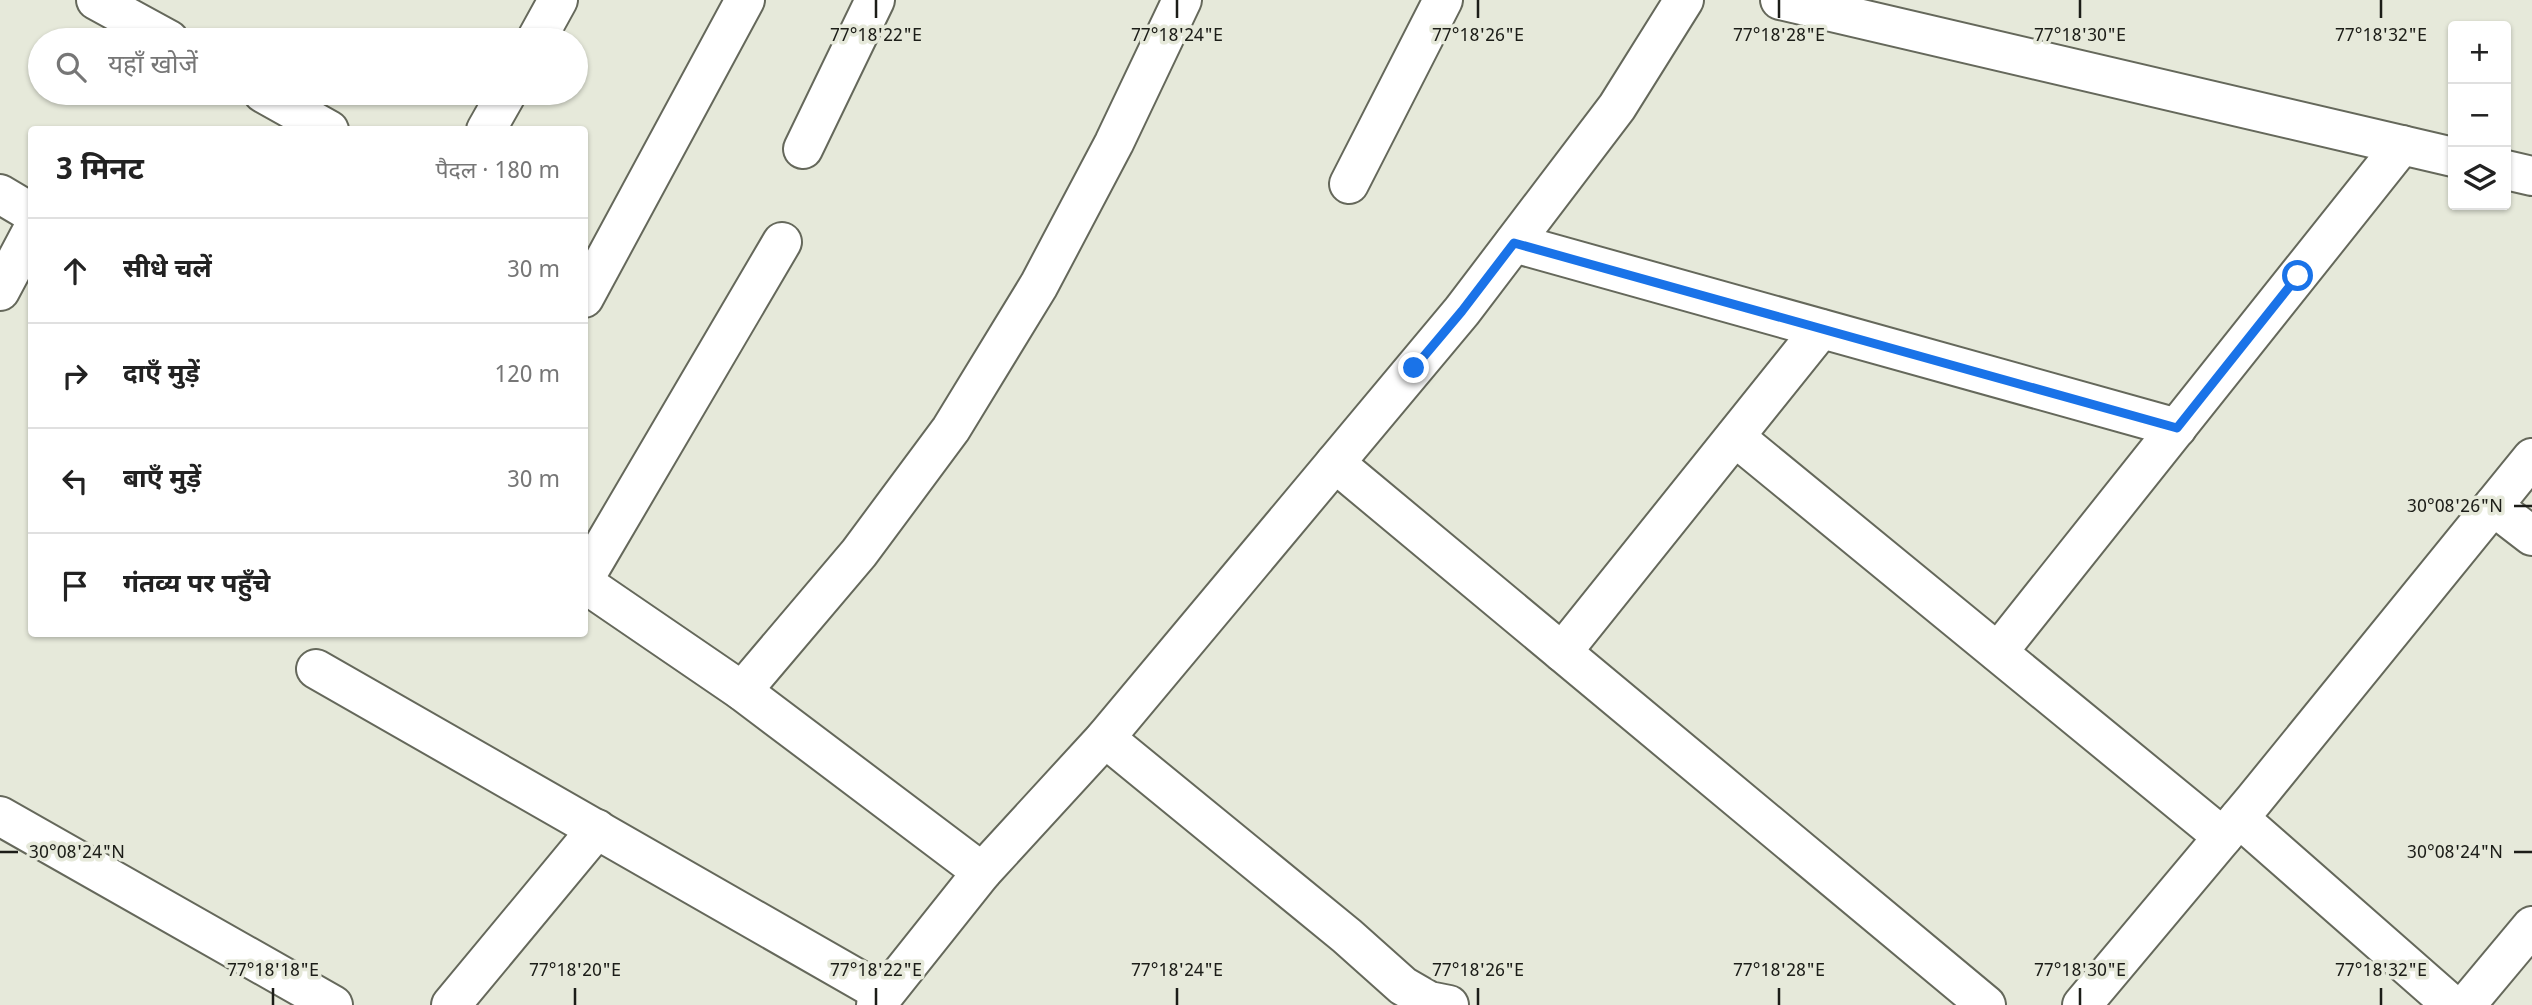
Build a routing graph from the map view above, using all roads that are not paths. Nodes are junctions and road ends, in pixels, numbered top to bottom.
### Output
1 (96, 0) edge
2 (558, 0) edge
3 (745, 0) edge
4 (875, 0) edge
5 (1182, 0) edge
6 (1443, 0) edge
7 (1684, 0) edge
8 (1780, 0) edge
9 (147, 28) edge
10 (543, 28) edge
11 (284, 105) edge
12 (500, 105) edge
13 (322, 126) edge
14 (488, 126) edge
15 (2402, 145) junction
16 (803, 149) dead end
17 (2448, 156) edge
18 (2511, 171) edge
19 (2532, 176) edge
20 (1349, 184) dead end
21 (0, 194) edge
22 (28, 211) edge
23 (28, 238) edge
24 (782, 242) dead end
25 (1514, 243) junction
26 (590, 277) edge
27 (0, 291) edge
28 (1821, 329) junction
29 (2177, 428) junction
30 (1735, 437) junction
31 (2532, 458) edge
32 (1335, 463) junction
33 (2493, 506) junction
34 (2532, 536) edge
35 (588, 574) edge
36 (588, 584) edge
37 (1562, 652) junction
38 (1998, 652) junction
39 (316, 669) dead end
40 (742, 691) junction
41 (1105, 737) junction
42 (0, 816) edge
43 (2231, 827) junction
44 (597, 829) junction
45 (982, 872) junction
46 (2532, 926) edge
47 (880, 999) edge
48 (333, 1005) edge
49 (451, 1005) edge
50 (1449, 1005) edge
51 (1986, 1005) edge
52 (2082, 1005) edge
53 (2452, 1005) edge
54 (2466, 1005) edge

1 - 9 street
2 - 10 street
3 - 26 street
4 - 16 street
5 - 40 street
6 - 20 street
7 - 25 street
8 - 15 street
11 - 13 street
12 - 14 street
15 - 17 street
15 - 29 street
18 - 19 street
21 - 22 street
23 - 27 street
24 - 35 street
25 - 28 street
25 - 32 street
28 - 29 street
28 - 30 street
29 - 38 street
30 - 37 street
30 - 38 street
31 - 33 street
32 - 37 street
32 - 41 street
33 - 34 street
33 - 43 street
36 - 40 street
37 - 51 street
38 - 43 street
39 - 44 street
40 - 45 street
41 - 45 street
41 - 50 street
42 - 48 street
43 - 52 street
43 - 53 street
44 - 47 street
44 - 49 street
45 - 47 street
46 - 54 street

